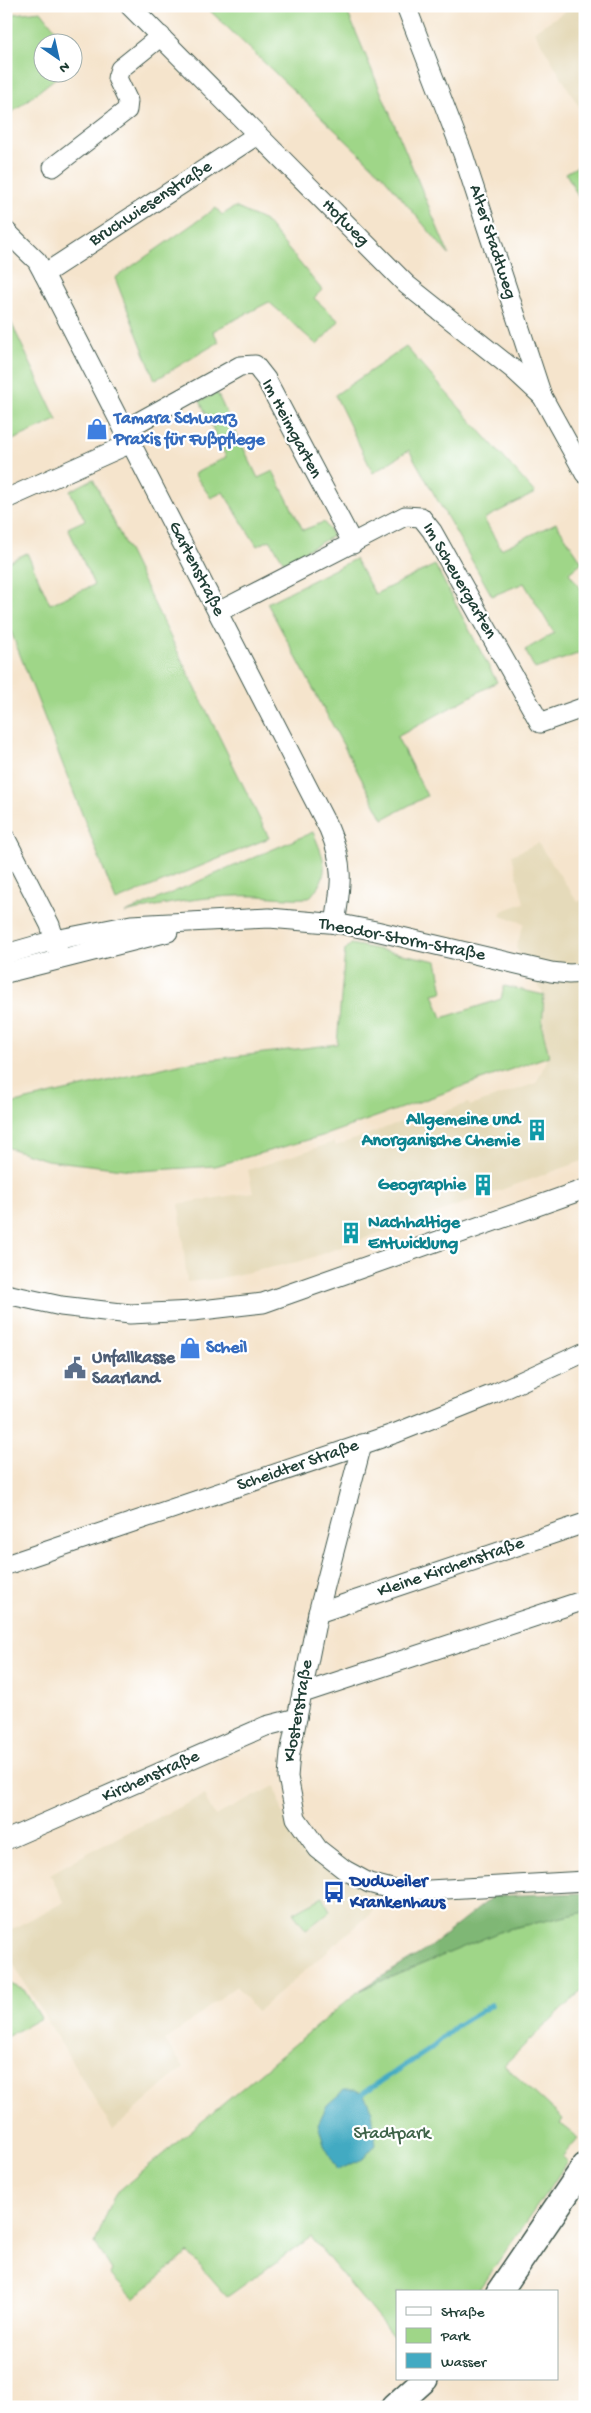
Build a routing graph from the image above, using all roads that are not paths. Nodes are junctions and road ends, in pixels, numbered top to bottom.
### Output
1 (130, 6) edge
2 (406, 6) edge
3 (161, 36) junction
4 (258, 135) junction
5 (53, 168) dead end
6 (10, 240) edge
7 (44, 274) junction
8 (542, 396) junction
9 (128, 436) junction
10 (585, 474) edge
11 (6, 499) edge
12 (353, 544) junction
13 (218, 612) junction
14 (585, 707) edge
15 (6, 839) edge
16 (335, 924) junction
17 (58, 949) junction
18 (6, 954) edge
19 (6, 973) edge
20 (585, 973) edge
21 (585, 1189) edge
22 (6, 1294) edge
23 (585, 1352) edge
24 (362, 1444) junction
25 (585, 1523) edge
26 (6, 1565) edge
27 (585, 1600) edge
28 (318, 1613) junction
29 (303, 1693) junction
30 (297, 1718) junction
31 (6, 1840) edge
32 (585, 1881) edge
33 (585, 2166) edge
34 (500, 2290) edge
35 (424, 2380) edge
36 (394, 2407) edge

1 - 3 street, Hofweg
2 - 8 street, Alter Stadtweg
3 - 4 street, Hofweg
3 - 5 street
4 - 7 street, Bruchwiesenstraße
4 - 8 street, Hofweg
6 - 7 street, Gartenstraße
7 - 9 street, Gartenstraße
8 - 10 street, Alter Stadtweg
9 - 11 street
9 - 12 street, Im Heimgarten
9 - 13 street, Gartenstraße
12 - 13 street, Im Scheuergarten
12 - 14 street, Im Scheuergarten
13 - 16 street, Gartenstraße
15 - 17 street
16 - 17 street, Theodor-Storm-Straße
16 - 20 street, Theodor-Storm-Straße
17 - 18 street, Theodor-Storm-Straße
17 - 19 street, Theodor-Storm-Straße
21 - 22 street
23 - 24 street, Scheidter Straße
24 - 26 street, Scheidter Straße
24 - 28 street, Klosterstraße
25 - 28 street, Kleine Kirchenstraße
27 - 29 street
28 - 29 street, Klosterstraße
29 - 30 street, Klosterstraße
30 - 31 street, Kirchenstraße
30 - 32 street, Klosterstraße
33 - 34 main road
35 - 36 main road

